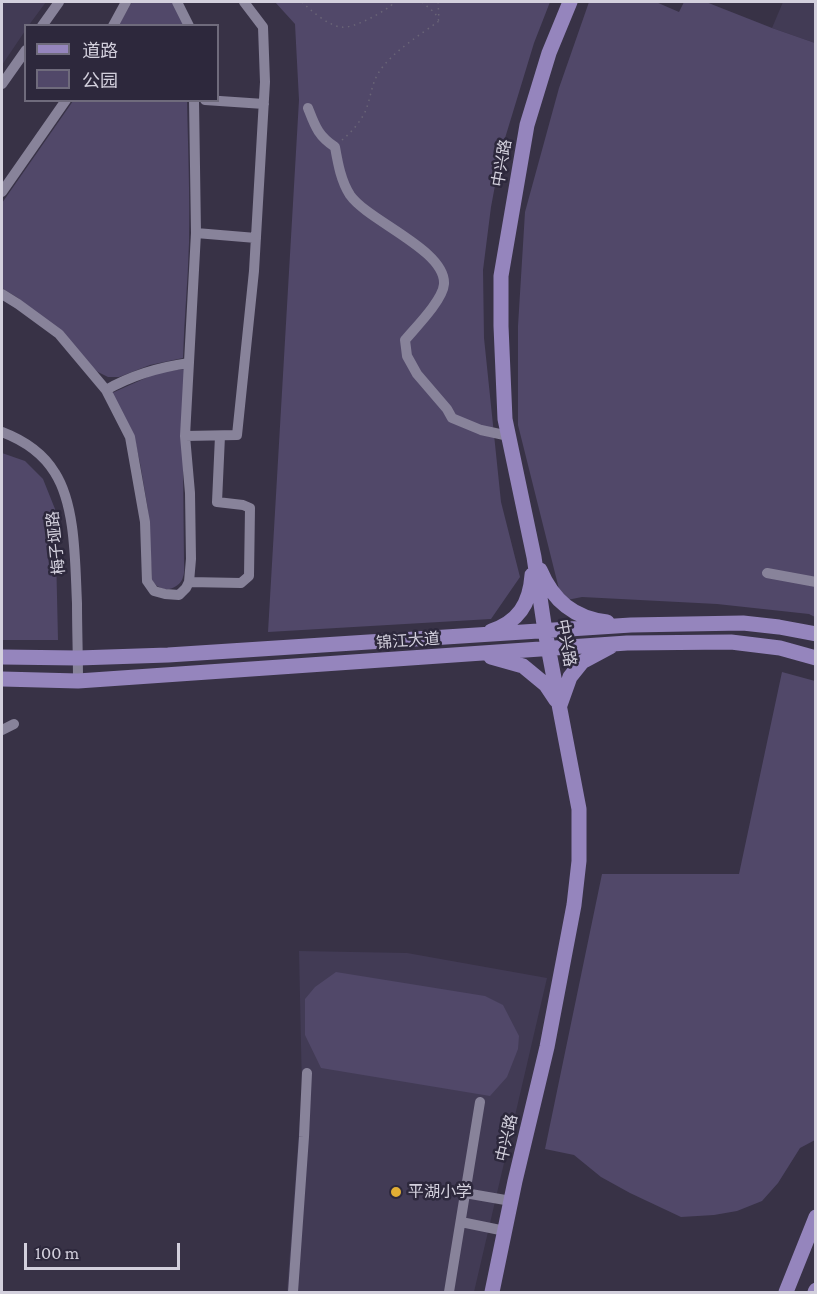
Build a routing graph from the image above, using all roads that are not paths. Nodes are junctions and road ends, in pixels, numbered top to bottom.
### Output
1 (59, 2) edge
2 (126, 2) edge
3 (177, 2) edge
4 (244, 2) edge
5 (570, 2) edge
6 (43, 24) edge
7 (113, 24) edge
8 (188, 24) edge
9 (21, 64) edge
10 (2, 84) edge
11 (219, 101) edge
12 (65, 102) edge
13 (194, 102) edge
14 (264, 104) junction
15 (308, 108) dead end
16 (2, 192) edge
17 (196, 233) junction
18 (255, 238) junction
19 (2, 294) edge
20 (189, 363) junction
21 (106, 390) junction
22 (2, 432) edge
23 (185, 436) junction
24 (220, 436) junction
25 (509, 436) junction
26 (534, 558) junction
27 (767, 573) dead end
28 (189, 582) junction
29 (816, 582) edge
30 (631, 625) junction
31 (545, 631) junction
32 (816, 634) edge
33 (476, 635) junction
34 (627, 643) junction
35 (549, 649) junction
36 (475, 654) junction
37 (2, 657) edge
38 (78, 658) junction
39 (816, 658) edge
40 (2, 679) edge
41 (78, 681) junction
42 (560, 705) junction
43 (14, 724) dead end
44 (2, 730) edge
45 (307, 1073) dead end
46 (480, 1102) dead end
47 (465, 1192) junction
48 (511, 1201) junction
49 (816, 1217) edge
50 (461, 1222) junction
51 (505, 1231) junction
52 (293, 1293) edge
53 (449, 1293) edge
54 (492, 1293) edge
55 (786, 1293) edge

1 - 6 street
2 - 7 street
3 - 8 street
4 - 14 street
5 - 25 main road, 中兴路
9 - 10 street
11 - 14 street
12 - 16 street
13 - 17 street
14 - 18 street
15 - 25 street
17 - 18 street
17 - 20 street
18 - 24 street
19 - 21 street
20 - 21 street
20 - 23 street
21 - 28 street
22 - 38 street, 梅子垭路
23 - 24 street
23 - 28 street
24 - 28 street
25 - 26 main road, 中兴路
26 - 30 main road
26 - 31 main road, 中兴路
26 - 33 main road
27 - 29 street
30 - 31 main road, 锦江大道
30 - 32 main road, 锦江大道
31 - 33 main road, 锦江大道
31 - 35 main road, 中兴路
33 - 38 main road, 锦江大道
34 - 35 main road, 锦江大道
34 - 39 main road, 锦江大道
34 - 42 main road
35 - 36 main road, 锦江大道
35 - 42 main road, 中兴路
36 - 41 main road, 锦江大道
36 - 42 main road
37 - 38 main road, 锦江大道
38 - 41 street, 梅子垭路
40 - 41 main road, 锦江大道
42 - 48 main road, 中兴路
43 - 44 street
45 - 52 street
46 - 47 street
47 - 48 street
47 - 50 street
48 - 51 main road, 中兴路
49 - 55 main road
50 - 51 street
50 - 53 street
51 - 54 main road, 中兴路

